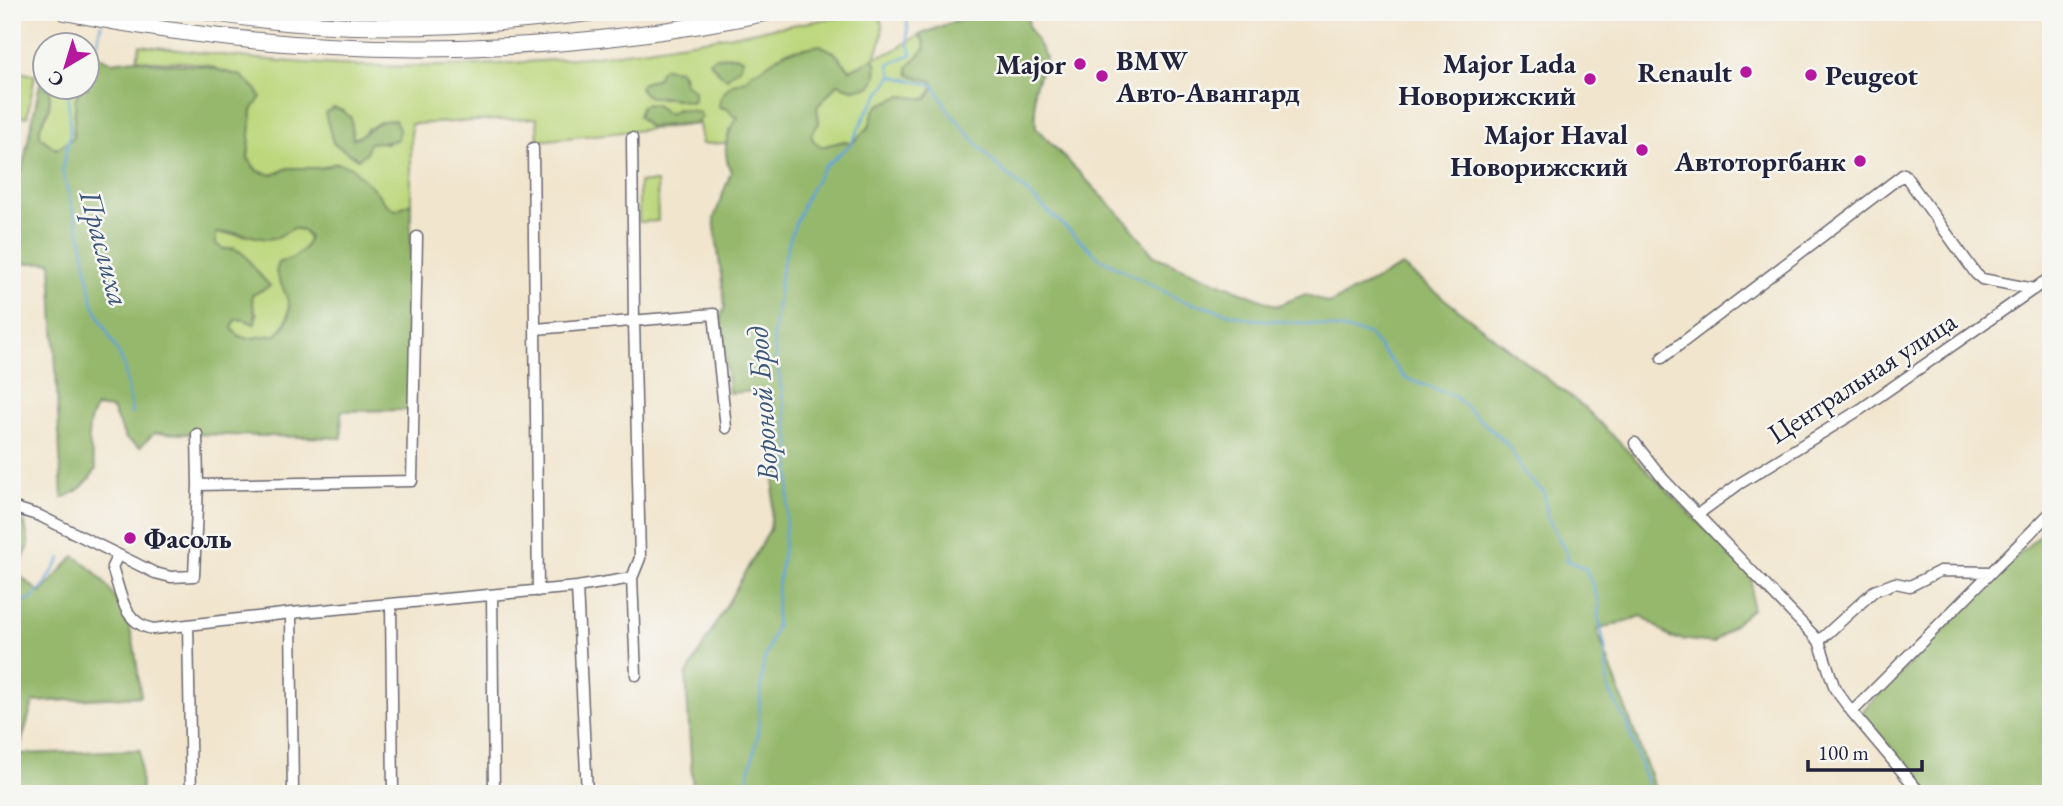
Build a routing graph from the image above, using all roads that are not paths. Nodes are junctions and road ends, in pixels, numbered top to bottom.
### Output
1 (208, 12) edge
2 (596, 12) edge
3 (770, 12) edge
4 (73, 14) edge
5 (632, 138) dead end
6 (533, 148) dead end
7 (417, 237) dead end
8 (2042, 283) edge
9 (2051, 297) edge
10 (634, 321) junction
11 (537, 330) junction
12 (1662, 358) dead end
13 (726, 428) dead end
14 (197, 434) dead end
15 (1635, 443) dead end
16 (198, 485) junction
17 (12, 507) edge
18 (2051, 512) edge
19 (1697, 515) junction
20 (118, 555) junction
21 (1990, 572) junction
22 (632, 578) junction
23 (577, 587) junction
24 (538, 591) junction
25 (492, 595) junction
26 (391, 604) junction
27 (290, 613) junction
28 (188, 626) junction
29 (1819, 641) junction
30 (636, 675) dead end
31 (1852, 712) junction
32 (191, 794) edge
33 (293, 794) edge
34 (393, 794) edge
35 (494, 794) edge
36 (587, 794) edge
37 (1922, 794) edge

1 - 2 highway
3 - 4 highway
5 - 10 street
6 - 11 street
7 - 16 street
8 - 9 street
8 - 12 street
8 - 19 street, Центральная улица
10 - 11 street
10 - 13 street
10 - 22 street
11 - 24 street
14 - 16 street
15 - 19 street
16 - 20 street
17 - 20 street
18 - 21 street
19 - 29 street
20 - 28 street
21 - 29 street
21 - 31 street
22 - 23 street
22 - 30 street
23 - 24 street
23 - 36 street
24 - 25 street
25 - 26 street
25 - 35 street
26 - 27 street
26 - 34 street
27 - 28 street
27 - 33 street
28 - 32 street
29 - 31 street
31 - 37 street

